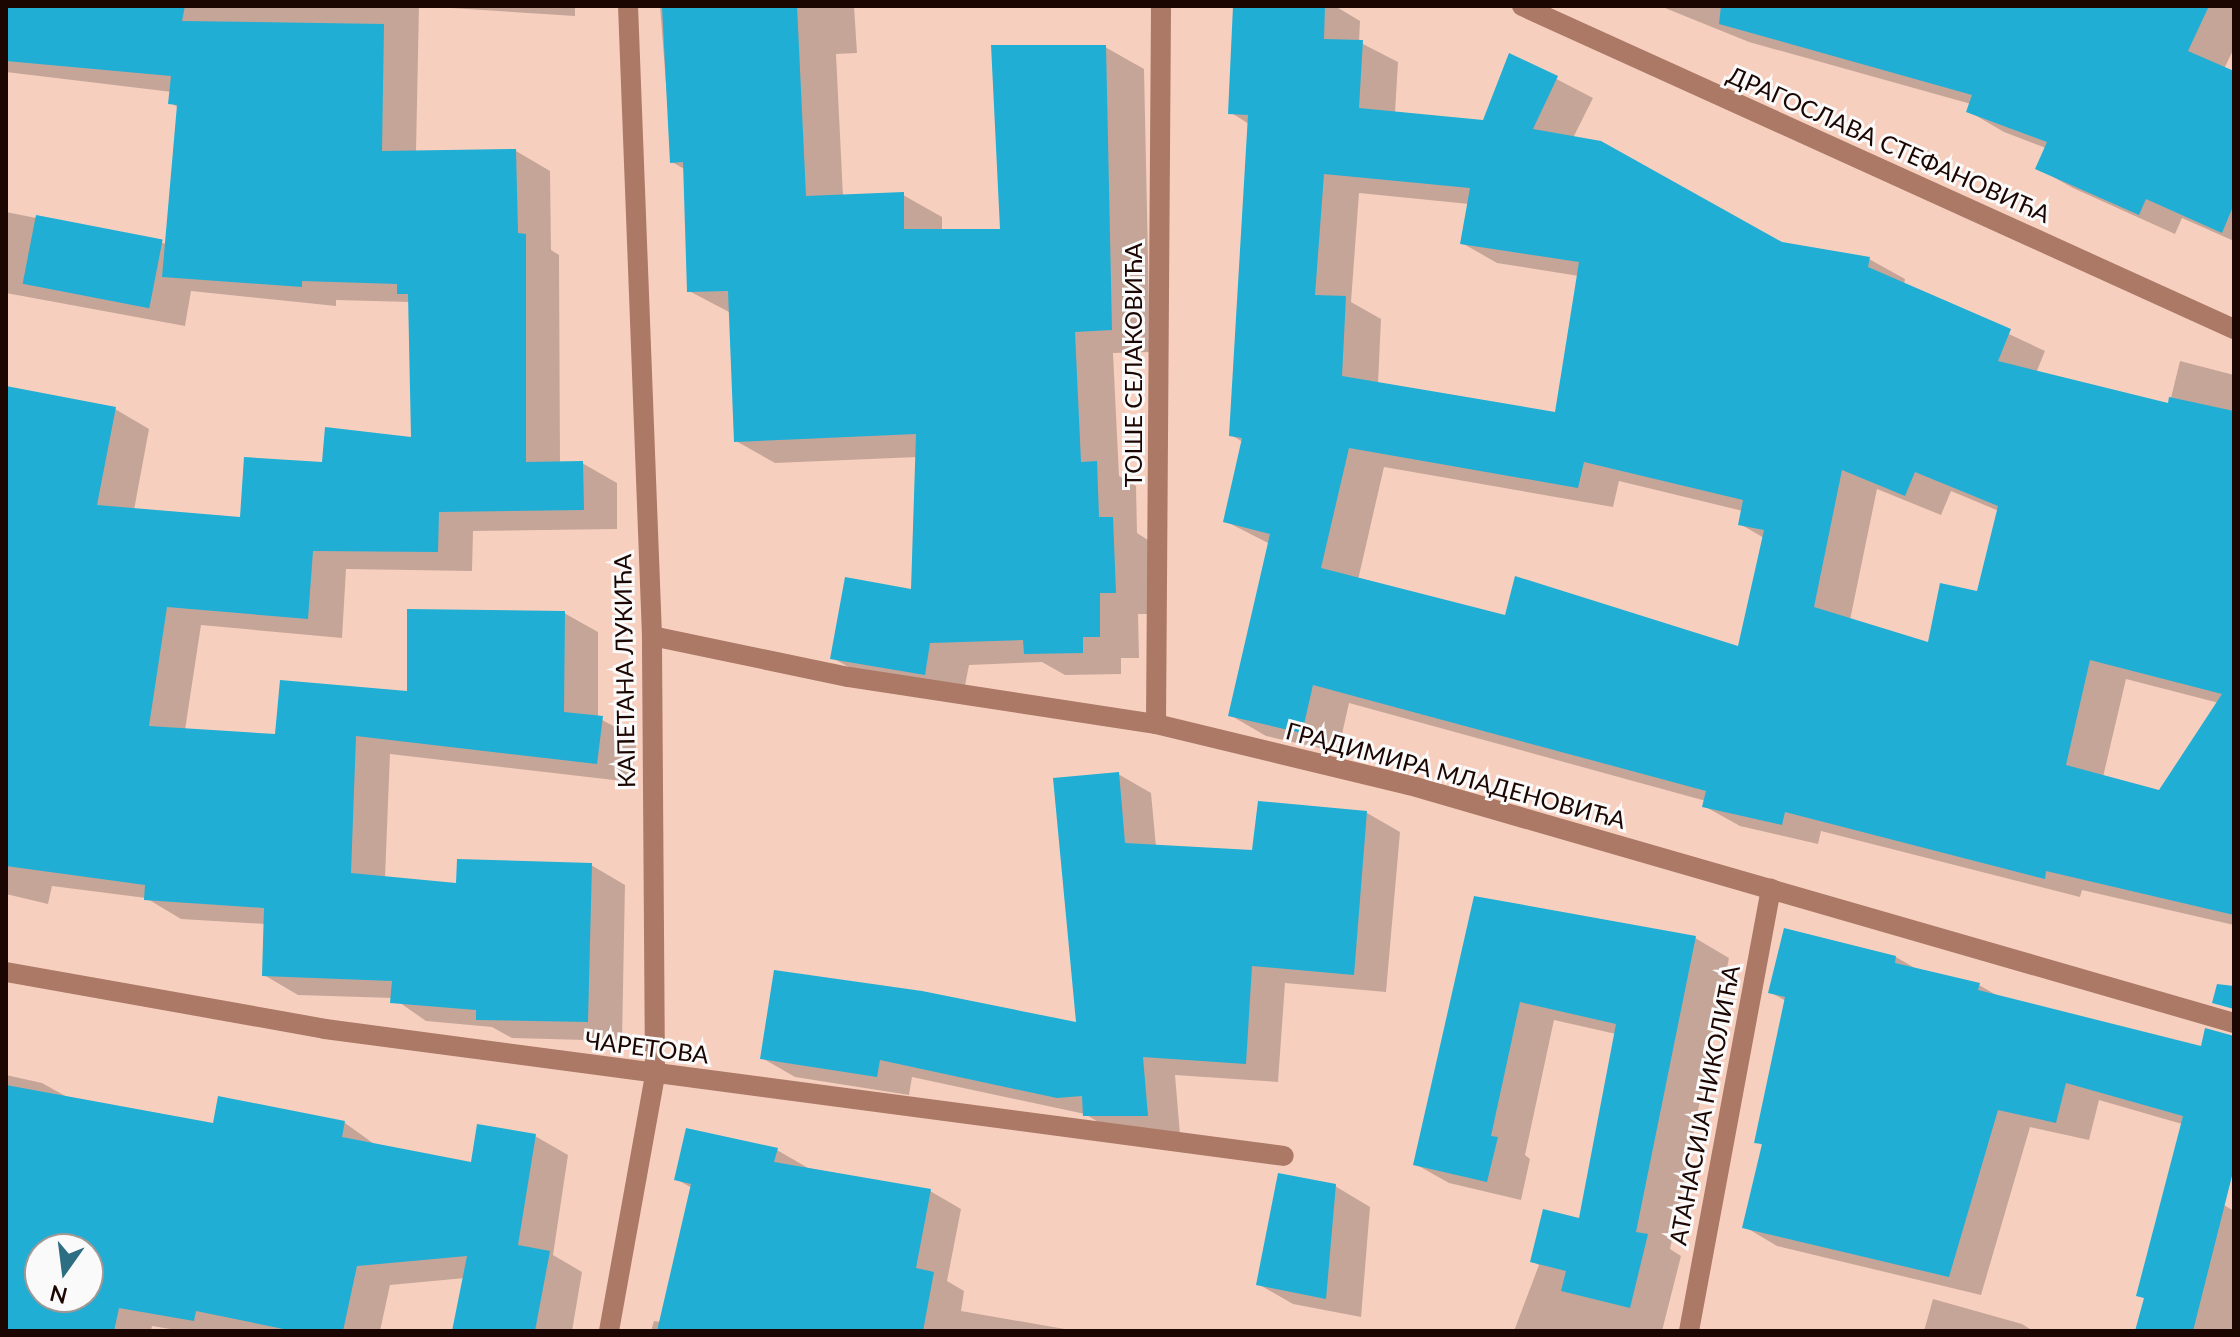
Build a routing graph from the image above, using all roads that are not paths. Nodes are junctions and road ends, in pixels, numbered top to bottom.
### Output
1 (628, 6) edge
2 (1161, 6) edge
3 (1522, 6) edge
4 (2234, 329) edge
5 (652, 636) junction
6 (1156, 724) junction
7 (1771, 889) junction
8 (6, 972) edge
9 (2234, 1023) edge
10 (655, 1075) junction
11 (1284, 1156) dead end
12 (609, 1331) edge
13 (1689, 1331) edge

1 - 5 street, КАПЕТАНА ЛУКИЋА
2 - 6 street, ТОШЕ СЕЛАКОВИЋА
3 - 4 street, ДРАГОСЛАВА СТЕФАНОВИЋА
5 - 6 street, ГРАДИМИРА МЛАДЕНОВИЋА
5 - 10 street, КАПЕТАНА ЛУКИЋА
6 - 7 street, ГРАДИМИРА МЛАДЕНОВИЋА
7 - 9 street, ГРАДИМИРА МЛАДЕНОВИЋА
7 - 13 street, АТАНАСИЈА НИКОЛИЋА
8 - 10 street, ЧАРЕТОВА
10 - 11 street, ЧАРЕТОВА
10 - 12 street, КАПЕТАНА ЛУКИЋА

